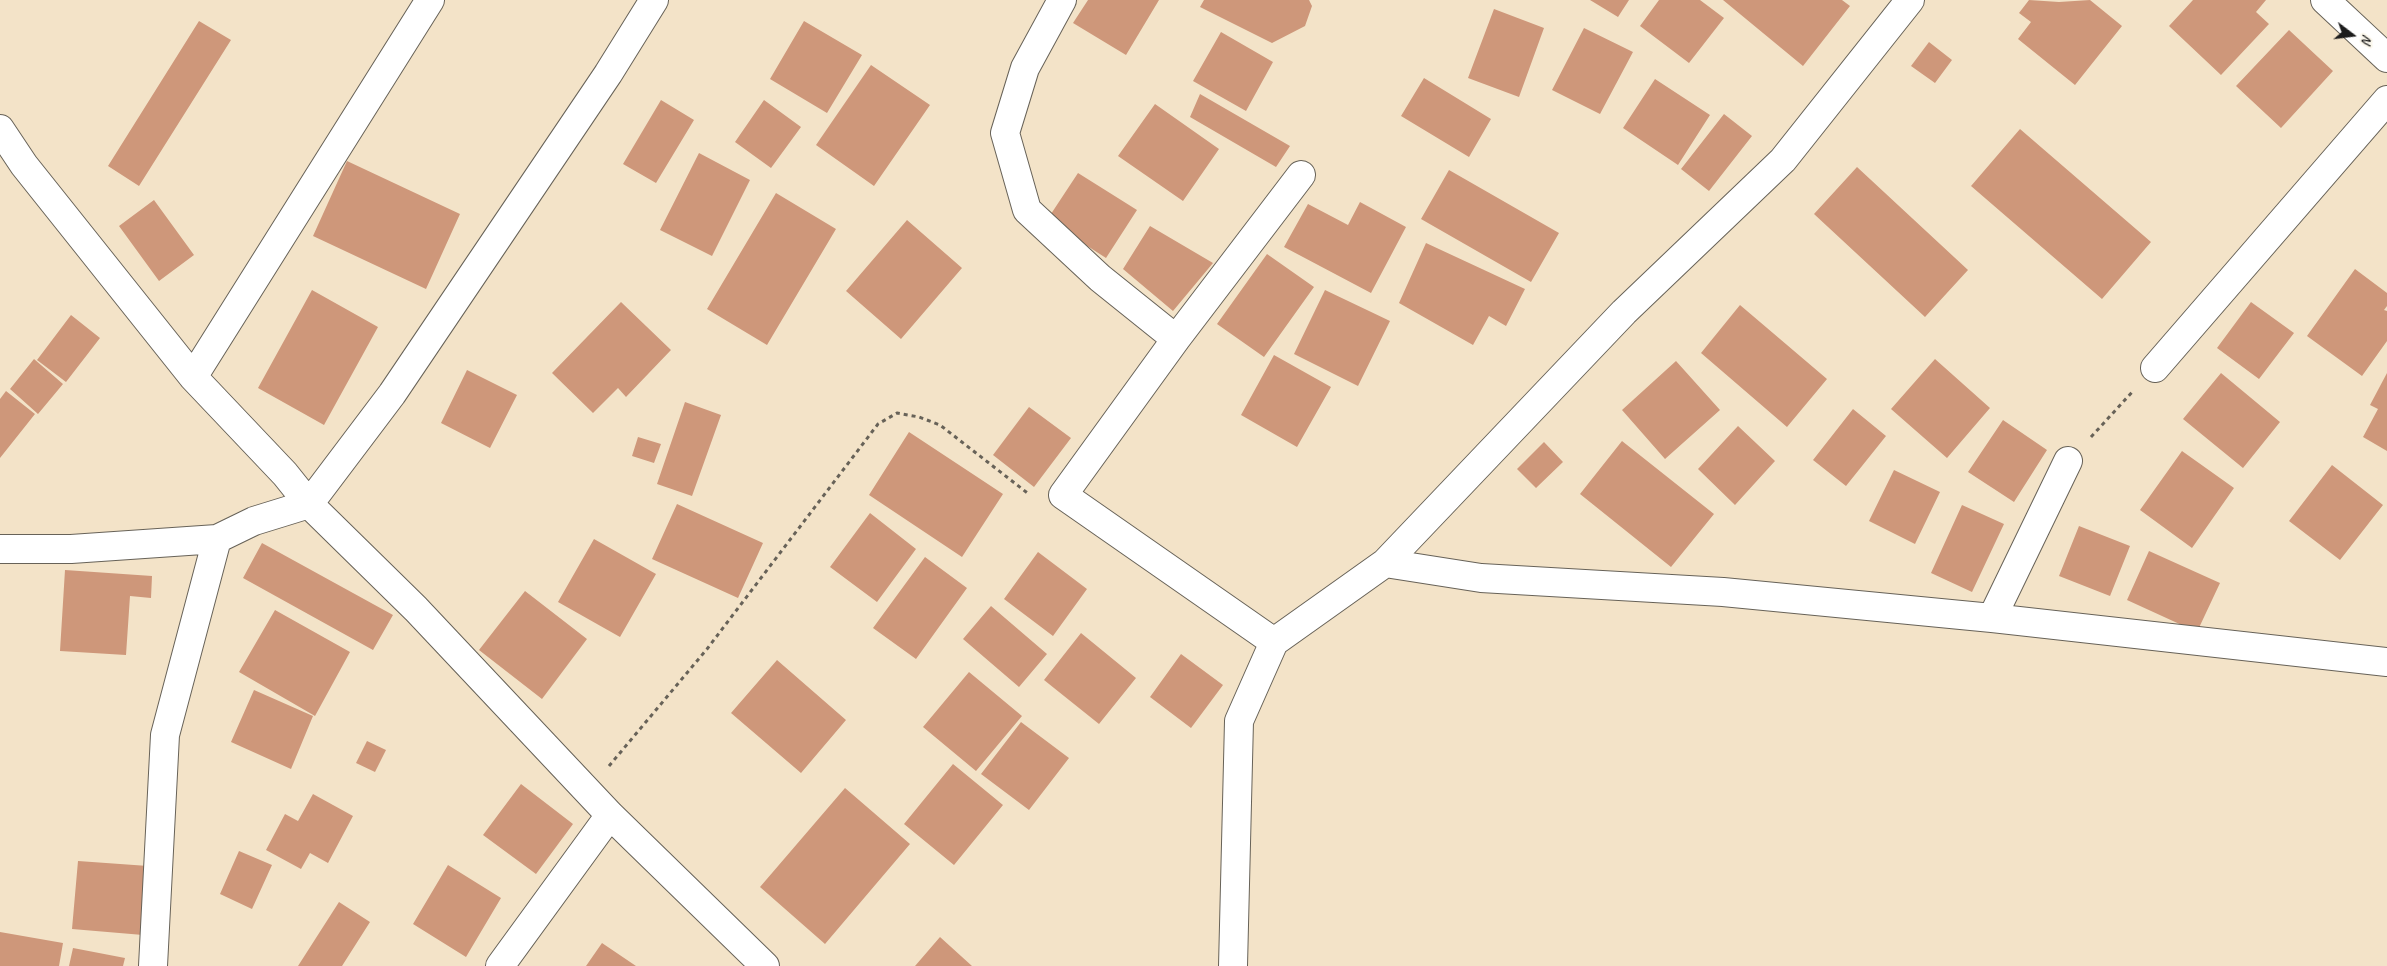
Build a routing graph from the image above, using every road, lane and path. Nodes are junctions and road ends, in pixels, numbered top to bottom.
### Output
1 (430, 0) edge
2 (654, 0) edge
3 (1062, 0) edge
4 (1910, 0) edge
5 (2325, 0) edge
6 (2387, 58) edge
7 (2387, 100) edge
8 (0, 129) edge
9 (1301, 175) dead end
10 (1176, 339) junction
11 (2155, 368) joint
12 (193, 377) junction
13 (2068, 461) joint
14 (1063, 495) junction
15 (309, 504) junction
16 (217, 539) junction
17 (0, 549) edge
18 (1385, 563) junction
19 (1992, 618) junction
20 (1274, 642) junction
21 (2387, 662) edge
22 (591, 794) junction
23 (610, 815) junction
24 (154, 966) edge
25 (500, 966) edge
26 (765, 966) edge
27 (1233, 966) edge

1 - 12 street
2 - 15 street
3 - 10 street
4 - 18 street
5 - 6 street
7 - 11 street
8 - 12 street
9 - 10 street
10 - 14 street
11 - 13 path
12 - 15 street
13 - 19 street
14 - 20 street
14 - 22 path
15 - 16 street
15 - 22 street
16 - 17 street
16 - 24 street
18 - 19 street
18 - 20 street
19 - 21 street
20 - 27 street
22 - 23 street
23 - 25 street
23 - 26 street

